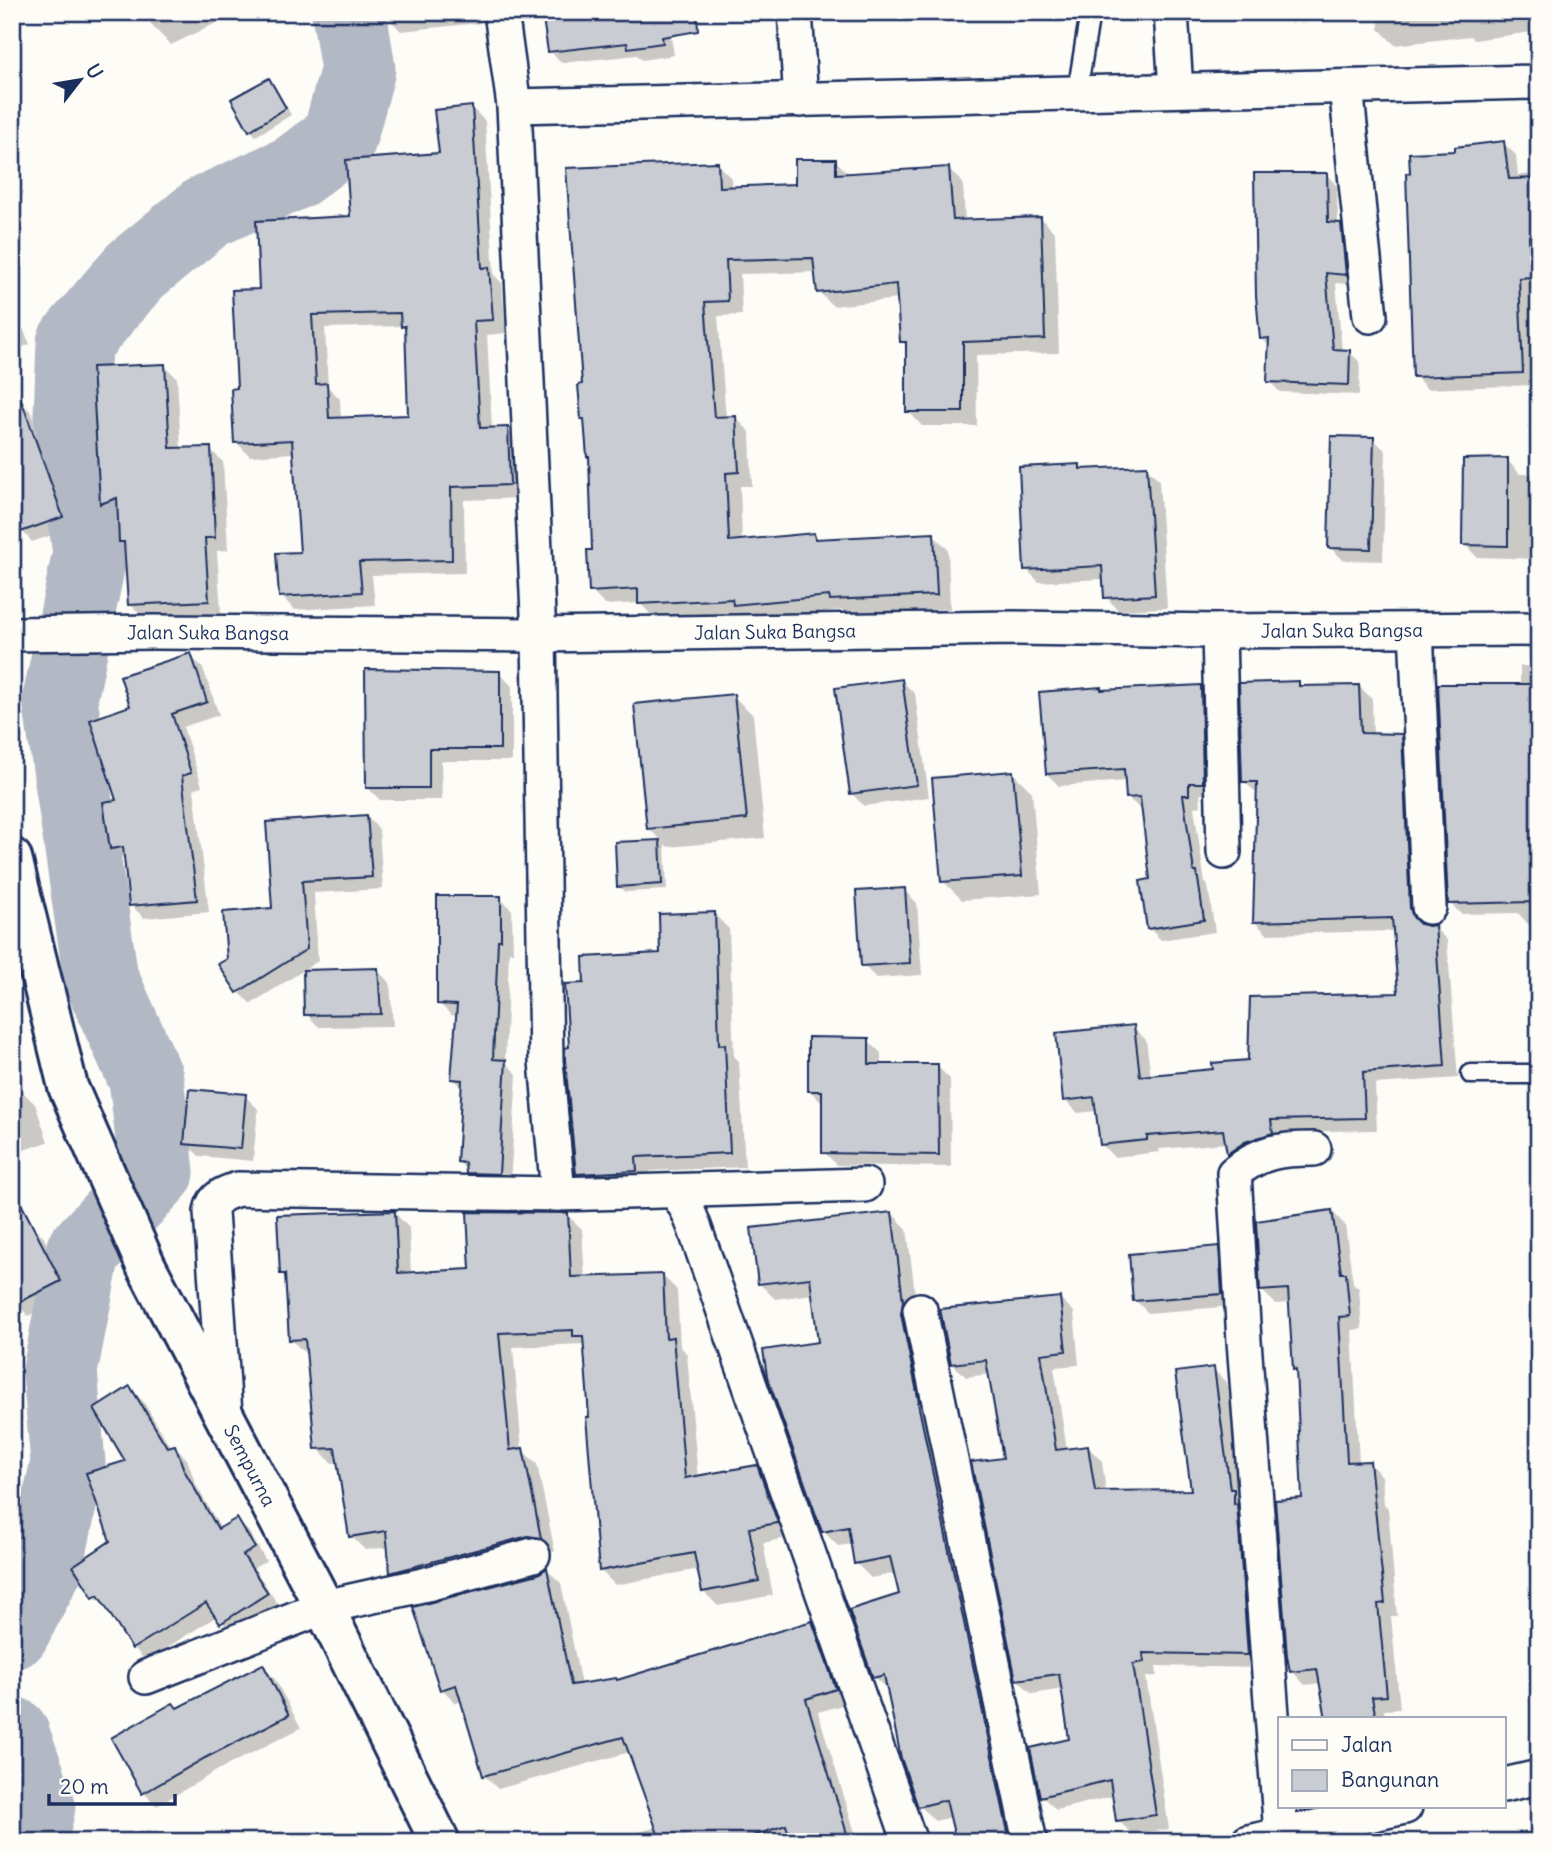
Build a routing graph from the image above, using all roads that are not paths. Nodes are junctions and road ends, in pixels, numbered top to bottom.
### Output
1 (501, 12) edge
2 (795, 12) edge
3 (1090, 12) edge
4 (1171, 12) edge
5 (1539, 82) edge
6 (1346, 87) junction
7 (1176, 90) junction
8 (1077, 93) junction
9 (801, 100) junction
10 (514, 106) junction
11 (1370, 316) dead end
12 (1539, 629) edge
13 (1416, 630) junction
14 (1219, 631) junction
15 (14, 633) edge
16 (539, 635) junction
17 (1224, 852) dead end
18 (12, 858) edge
19 (1429, 907) dead end
20 (1471, 1074) dead end
21 (1539, 1074) edge
22 (1314, 1149) dead end
23 (865, 1185) dead end
24 (676, 1191) junction
25 (558, 1194) junction
26 (920, 1310) dead end
27 (226, 1417) junction
28 (533, 1555) dead end
29 (324, 1607) junction
30 (146, 1677) dead end
31 (1539, 1777) edge
32 (1506, 1785) edge
33 (1278, 1794) edge
34 (1279, 1808) edge
35 (1400, 1808) edge
36 (1281, 1834) junction
37 (440, 1842) edge
38 (910, 1842) edge
39 (1030, 1842) edge
40 (1248, 1842) edge

1 - 10 street
2 - 9 street
3 - 8 lane
4 - 7 street
5 - 6 street
6 - 7 street
6 - 11 street
7 - 8 street
8 - 9 street
9 - 10 street
10 - 16 street
12 - 13 street, Jalan Suka Bangsa
13 - 14 street, Jalan Suka Bangsa
13 - 19 street
14 - 16 street, Jalan Suka Bangsa
14 - 17 street
15 - 16 street, Jalan Suka Bangsa
16 - 25 street
18 - 27 street, Sempurna
20 - 21 lane
22 - 33 street
23 - 24 street
24 - 25 street
24 - 38 street
25 - 27 street
26 - 39 street
27 - 29 street, Sempurna
28 - 29 street
29 - 30 street
29 - 37 street, Sempurna
31 - 32 street
34 - 36 street
35 - 36 street
36 - 40 street

